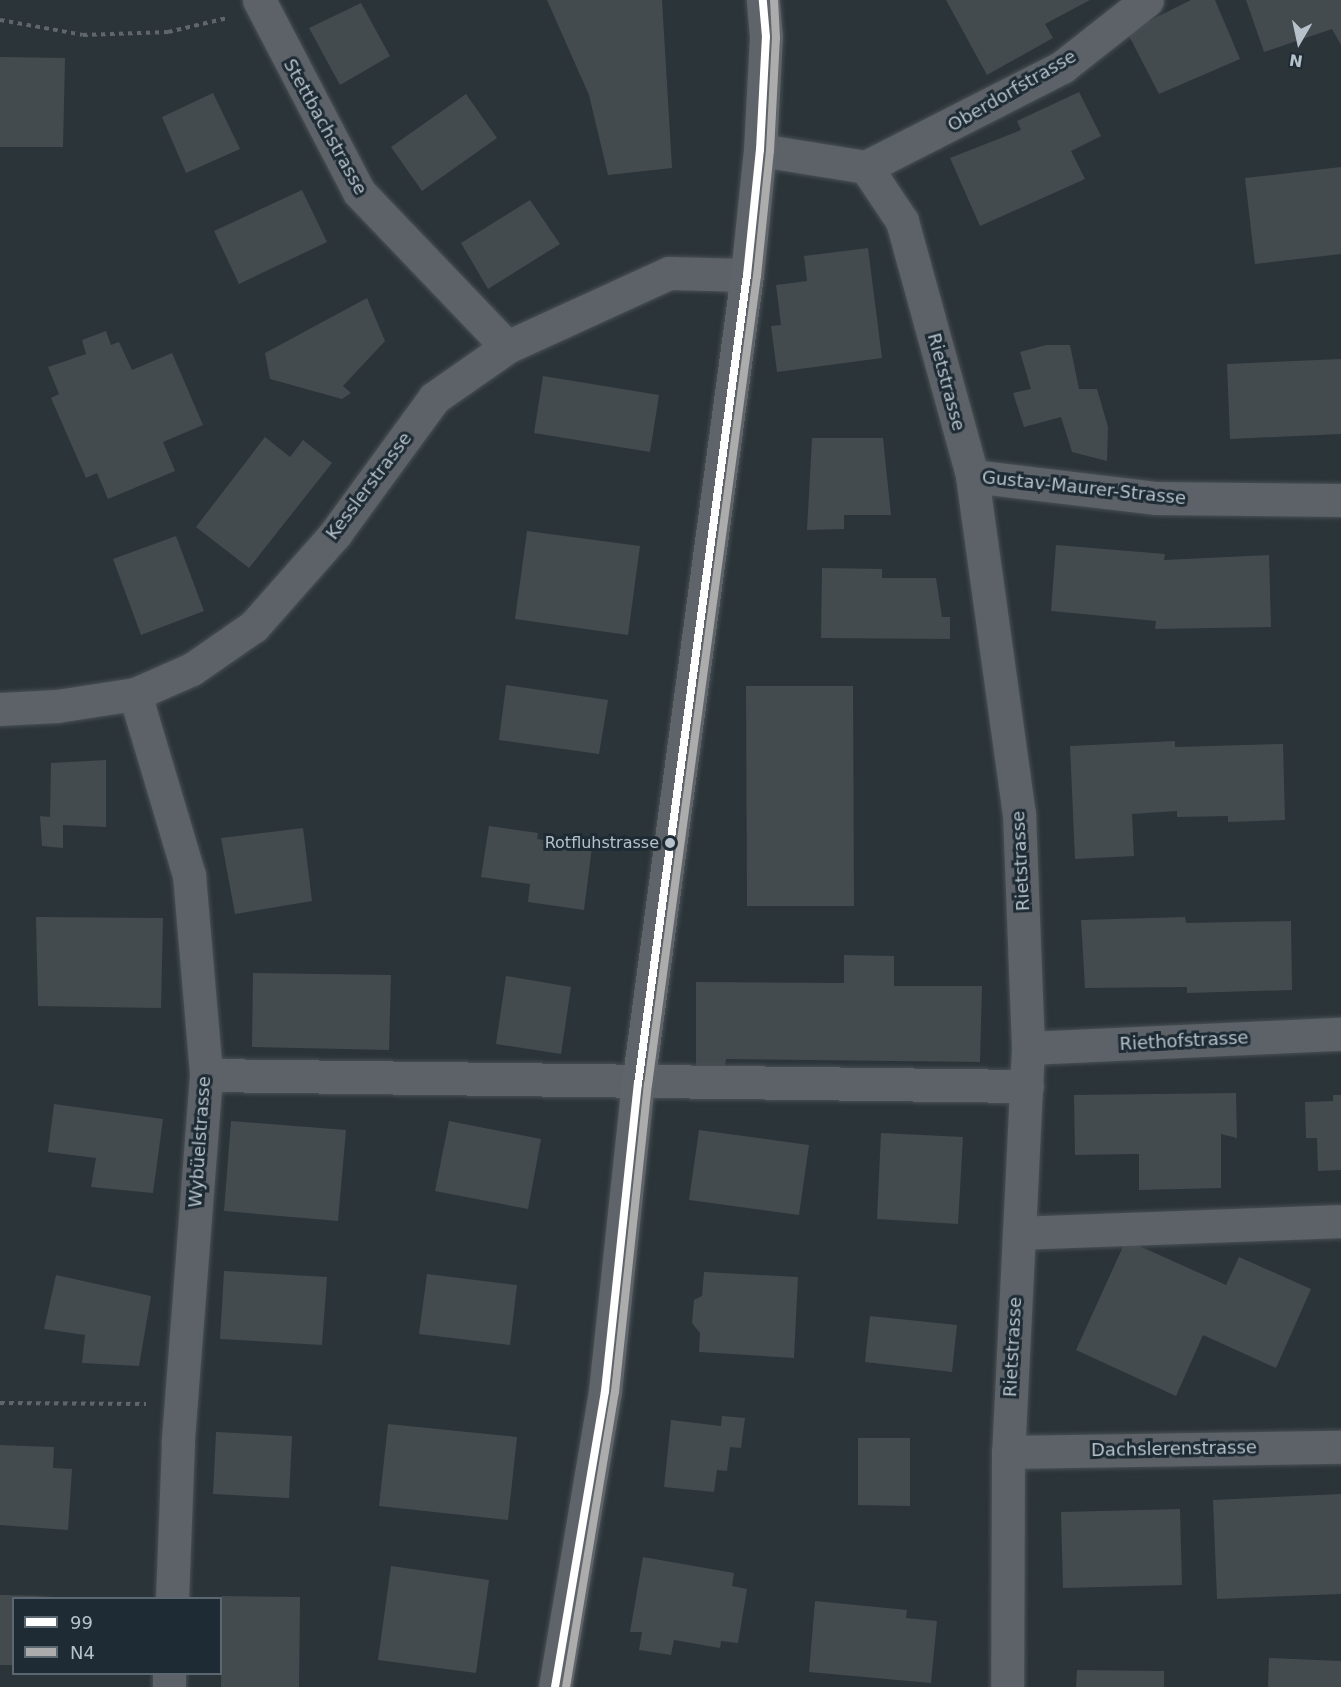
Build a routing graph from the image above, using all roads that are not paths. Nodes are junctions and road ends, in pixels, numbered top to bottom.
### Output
1 (763, 0) edge
2 (1147, 0) edge
3 (260, 3) edge
4 (760, 150) junction
5 (867, 167) junction
6 (747, 275) junction
7 (507, 347) junction
8 (972, 476) junction
9 (1341, 500) edge
10 (135, 694) junction
11 (0, 709) edge
12 (1341, 1034) edge
13 (1028, 1048) junction
14 (206, 1075) junction
15 (638, 1084) junction
16 (1027, 1086) junction
17 (1341, 1221) edge
18 (1019, 1233) junction
19 (1341, 1447) edge
20 (1008, 1452) junction
21 (172, 1597) edge
22 (555, 1687) edge
23 (1007, 1687) edge

1 - 4 main road
2 - 5 street, Oberdorfstrasse
3 - 7 street, Stettbachstrasse
4 - 5 street
4 - 6 main road
5 - 8 street, Rietstrasse
6 - 7 street, Kesslerstrasse
6 - 15 main road
7 - 10 street, Kesslerstrasse
8 - 9 street, Gustav-Maurer-Strasse
8 - 13 street, Rietstrasse
10 - 11 street, Kesslerstrasse
10 - 14 street, Wybüelstrasse
12 - 13 street, Riethofstrasse
13 - 16 street, Rietstrasse
14 - 15 street
14 - 21 street, Wybüelstrasse
15 - 16 street
15 - 22 main road
16 - 18 street, Rietstrasse
17 - 18 street
18 - 20 street, Rietstrasse
19 - 20 street, Dachslerenstrasse
20 - 23 street, Rietstrasse

